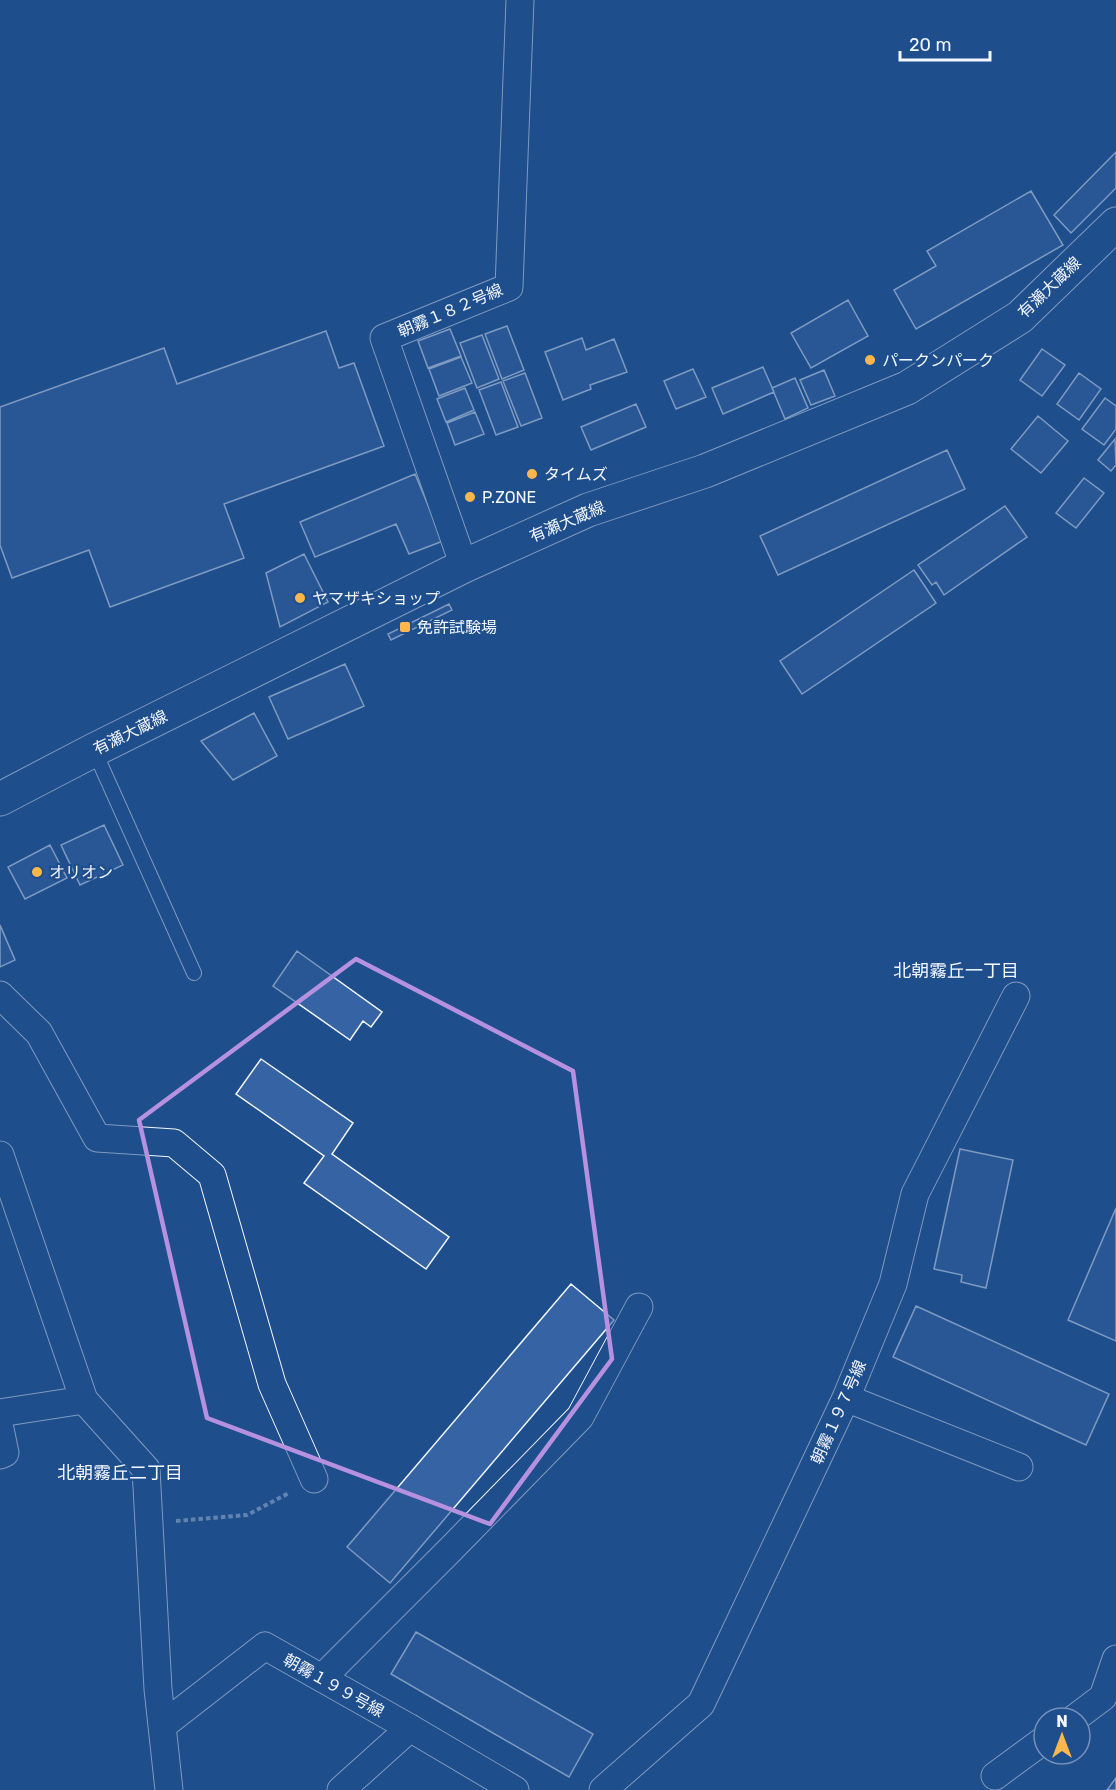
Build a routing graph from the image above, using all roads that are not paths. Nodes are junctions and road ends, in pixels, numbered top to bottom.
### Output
1 (520, 0) edge
2 (1116, 224) edge
3 (464, 566) junction
4 (94, 750) junction
5 (0, 799) edge
6 (194, 973) dead end
7 (0, 995) edge
8 (1016, 996) dead end
9 (0, 1155) edge
10 (639, 1307) dead end
11 (846, 1398) junction
12 (84, 1400) junction
13 (0, 1413) edge
14 (0, 1429) edge
15 (0, 1455) edge
16 (1019, 1467) dead end
17 (314, 1479) road end
18 (1115, 1663) edge
19 (322, 1678) junction
20 (1091, 1706) edge
21 (162, 1726) junction
22 (410, 1728) junction
23 (1032, 1749) edge
24 (996, 1776) dead end
25 (169, 1790) edge
26 (341, 1790) edge
27 (515, 1790) edge
28 (603, 1790) edge

1 - 3 street, 朝霧１８２号線
2 - 3 main road, 有瀬大蔵線
3 - 4 main road, 有瀬大蔵線
4 - 5 main road, 有瀬大蔵線
4 - 6 lane
7 - 17 street
8 - 11 street, 朝霧１９７号線
9 - 12 street
10 - 19 street
11 - 16 street
11 - 28 street, 朝霧１９７号線
12 - 13 street
12 - 21 street
14 - 15 street
18 - 20 street
19 - 21 street, 朝霧１９９号線
19 - 22 street, 朝霧１９９号線
21 - 25 street
22 - 26 street
22 - 27 street, 朝霧１９９号線
23 - 24 street

